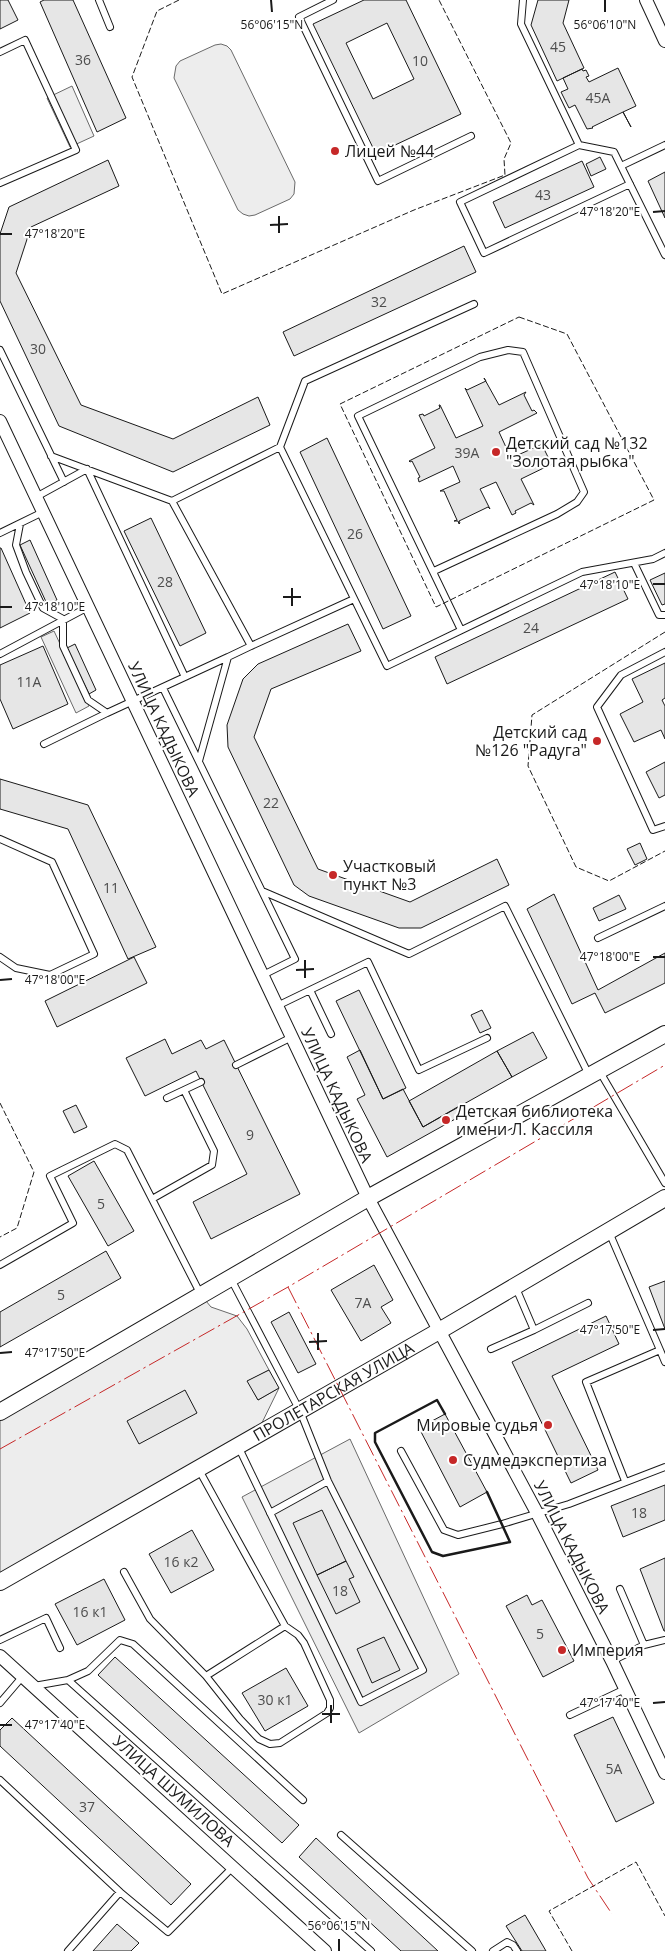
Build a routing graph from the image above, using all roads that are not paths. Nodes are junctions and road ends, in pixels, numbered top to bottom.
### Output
1 (99, 0) edge
2 (334, 0) edge
3 (523, 0) edge
4 (646, 0) edge
5 (110, 27) dead end
6 (665, 41) edge
7 (0, 52) edge
8 (472, 136) dead end
9 (579, 145) junction
10 (665, 145) edge
11 (621, 166) junction
12 (0, 183) edge
13 (630, 184) junction
14 (665, 255) edge
15 (474, 304) dead end
16 (0, 350) edge
17 (0, 421) edge
18 (280, 447) junction
19 (51, 456) junction
20 (87, 469) junction
21 (64, 482) junction
22 (36, 497) junction
23 (172, 501) junction
24 (43, 512) junction
25 (20, 524) junction
26 (0, 533) edge
27 (665, 554) edge
28 (634, 562) junction
29 (434, 571) junction
30 (354, 599) junction
31 (88, 607) junction
32 (665, 615) edge
33 (63, 619) junction
34 (461, 630) junction
35 (251, 646) junction
36 (665, 652) edge
37 (0, 654) edge
38 (228, 657) junction
39 (185, 677) junction
40 (164, 688) junction
41 (133, 702) junction
42 (107, 713) junction
43 (44, 744) dead end
44 (199, 762) junction
45 (665, 826) edge
46 (0, 839) edge
47 (262, 891) junction
48 (665, 906) edge
49 (598, 938) dead end
50 (0, 957) edge
51 (262, 975) junction
52 (310, 990) junction
53 (277, 1006) junction
54 (331, 1034) dead end
55 (665, 1034) edge
56 (292, 1036) junction
57 (487, 1038) dead end
58 (236, 1065) dead end
59 (594, 1073) junction
60 (202, 1082) dead end
61 (184, 1090) junction
62 (167, 1098) dead end
63 (665, 1183) edge
64 (368, 1198) junction
65 (665, 1198) edge
66 (152, 1199) junction
67 (609, 1232) junction
68 (0, 1265) edge
69 (231, 1278) junction
70 (516, 1287) junction
71 (201, 1296) junction
72 (588, 1303) dead end
73 (534, 1330) junction
74 (438, 1331) junction
75 (492, 1349) dead end
76 (660, 1350) junction
77 (665, 1362) edge
78 (300, 1411) junction
79 (0, 1412) edge
80 (238, 1446) junction
81 (401, 1451) dead end
82 (665, 1467) edge
83 (198, 1469) junction
84 (328, 1481) junction
85 (624, 1481) junction
86 (270, 1513) junction
87 (537, 1513) junction
88 (124, 1572) dead end
89 (0, 1582) edge
90 (620, 1589) dead end
91 (285, 1626) junction
92 (0, 1640) edge
93 (665, 1640) edge
94 (644, 1645) junction
95 (60, 1648) dead end
96 (0, 1656) edge
97 (612, 1661) junction
98 (23, 1676) junction
99 (206, 1676) junction
100 (68, 1680) junction
101 (34, 1686) junction
102 (625, 1689) junction
103 (0, 1703) edge
104 (570, 1716) dead end
105 (665, 1773) edge
106 (0, 1780) edge
107 (303, 1800) dead end
108 (341, 1835) dead end
109 (233, 1867) junction
110 (120, 1892) junction
111 (68, 1951) edge
112 (325, 1951) edge
113 (371, 1951) edge
114 (472, 1951) edge
115 (493, 1951) edge
116 (517, 1951) edge

1 - 5 lane
2 - 8 lane
3 - 9 lane
4 - 6 street
7 - 12 lane
9 - 11 lane
9 - 13 lane
10 - 11 lane
11 - 13 lane
13 - 14 lane
15 - 18 lane
16 - 19 lane
17 - 22 street, УЛИЦА КАДЫКОВА
18 - 23 lane
18 - 30 lane
19 - 20 lane
19 - 21 lane
20 - 21 lane
20 - 23 lane
20 - 39 lane
21 - 22 lane
22 - 24 street, УЛИЦА КАДЫКОВА
23 - 35 lane
24 - 25 lane
24 - 31 street, УЛИЦА КАДЫКОВА
25 - 26 lane
25 - 33 lane
27 - 28 lane
28 - 32 lane
28 - 34 lane
29 - 29 lane
29 - 34 lane
30 - 34 lane
30 - 35 lane
31 - 33 lane
31 - 41 street, УЛИЦА КАДЫКОВА
33 - 37 lane
33 - 42 lane
35 - 38 lane
36 - 45 lane
38 - 39 lane
38 - 44 lane
39 - 40 lane
40 - 41 lane
40 - 44 lane
41 - 42 lane
41 - 51 street, УЛИЦА КАДЫКОВА
42 - 43 lane
44 - 47 lane
46 - 50 lane
47 - 51 lane
47 - 59 lane
48 - 49 lane
51 - 53 street, УЛИЦА КАДЫКОВА
52 - 53 lane
52 - 54 lane
52 - 57 lane
53 - 56 street, УЛИЦА КАДЫКОВА
55 - 59 street
56 - 58 lane
56 - 64 street, УЛИЦА КАДЫКОВА
59 - 63 lane
59 - 64 street
60 - 61 lane
61 - 62 lane
61 - 66 lane
64 - 69 street
64 - 74 street, УЛИЦА КАДЫКОВА
65 - 67 street, ПРОЛЕТАРСКАЯ УЛИЦА
66 - 68 lane
66 - 71 lane
67 - 70 street, ПРОЛЕТАРСКАЯ УЛИЦА
67 - 76 lane
69 - 71 street
69 - 78 lane
70 - 73 lane
70 - 74 street, ПРОЛЕТАРСКАЯ УЛИЦА
71 - 79 street
72 - 73 lane
73 - 75 lane
74 - 78 street, ПРОЛЕТАРСКАЯ УЛИЦА
74 - 87 street, УЛИЦА КАДЫКОВА
76 - 77 lane
76 - 85 lane
78 - 80 street, ПРОЛЕТАРСКАЯ УЛИЦА
78 - 84 lane
80 - 83 street, ПРОЛЕТАРСКАЯ УЛИЦА
80 - 86 lane
81 - 87 lane
82 - 85 lane
83 - 89 street, ПРОЛЕТАРСКАЯ УЛИЦА
83 - 91 lane
84 - 86 lane
84 - 86 lane
85 - 87 lane
87 - 97 street, УЛИЦА КАДЫКОВА
88 - 99 lane
90 - 94 lane
91 - 99 lane
91 - 99 lane
92 - 95 lane
93 - 94 lane
94 - 97 lane
96 - 98 street, УЛИЦА ШУМИЛОВА
97 - 102 street, УЛИЦА КАДЫКОВА
98 - 101 street, УЛИЦА ШУМИЛОВА
98 - 103 lane
100 - 101 lane
100 - 107 lane
100 - 113 lane
101 - 109 street, УЛИЦА ШУМИЛОВА
102 - 104 lane
102 - 105 street, УЛИЦА КАДЫКОВА
106 - 110 lane
108 - 114 lane
109 - 110 lane
109 - 112 street, УЛИЦА ШУМИЛОВА
110 - 111 lane
115 - 116 lane

